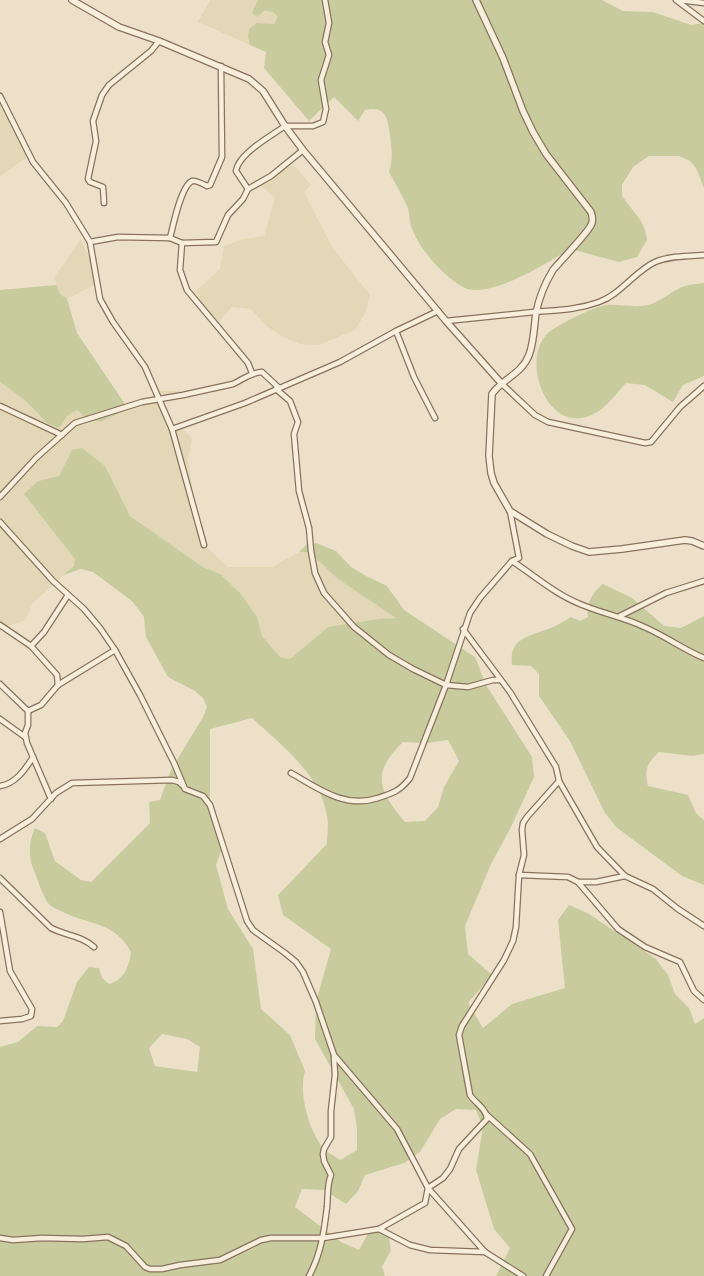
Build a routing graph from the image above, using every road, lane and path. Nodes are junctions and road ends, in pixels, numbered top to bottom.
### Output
1 (72, 0) edge
2 (325, 0) edge
3 (476, 0) edge
4 (677, 0) edge
5 (704, 3) edge
6 (704, 21) edge
7 (159, 41) junction
8 (222, 66) junction
9 (0, 96) edge
10 (285, 126) junction
11 (303, 150) junction
12 (248, 189) junction
13 (104, 203) dead end
14 (170, 238) junction
15 (90, 242) junction
16 (182, 244) junction
17 (704, 255) edge
18 (438, 312) junction
19 (537, 312) junction
20 (446, 321) junction
21 (396, 331) junction
22 (252, 373) junction
23 (502, 384) junction
24 (704, 386) edge
25 (277, 388) junction
26 (159, 398) junction
27 (0, 406) edge
28 (435, 418) dead end
29 (172, 429) junction
30 (62, 435) junction
31 (0, 497) edge
32 (510, 511) junction
33 (0, 522) edge
34 (204, 545) dead end
35 (704, 546) edge
36 (512, 561) junction
37 (704, 581) edge
38 (68, 595) junction
39 (620, 616) junction
40 (0, 625) edge
41 (463, 629) junction
42 (31, 646) junction
43 (115, 650) junction
44 (704, 658) edge
45 (500, 680) junction
46 (0, 684) edge
47 (58, 685) junction
48 (446, 685) junction
49 (28, 711) junction
50 (0, 719) edge
51 (25, 737) junction
52 (32, 757) junction
53 (291, 773) dead end
54 (559, 781) junction
55 (0, 786) edge
56 (185, 789) junction
57 (51, 799) junction
58 (0, 839) edge
59 (519, 875) junction
60 (625, 876) junction
61 (0, 878) edge
62 (578, 882) junction
63 (0, 912) edge
64 (704, 926) edge
65 (94, 947) dead end
66 (704, 1000) edge
67 (0, 1021) edge
68 (334, 1056) junction
69 (487, 1115) junction
70 (428, 1188) junction
71 (379, 1229) junction
72 (0, 1238) edge
73 (323, 1238) junction
74 (471, 1238) junction
75 (474, 1252) junction
76 (485, 1252) junction
77 (309, 1276) edge
78 (523, 1276) edge
79 (546, 1276) edge

1 - 7 street
2 - 10 street
3 - 19 street
4 - 5 street
4 - 6 street
7 - 8 street
7 - 13 street
8 - 10 street
8 - 14 street
9 - 15 street
10 - 11 street
10 - 12 street
11 - 12 street
11 - 18 street
12 - 16 street
14 - 15 street
14 - 16 street
15 - 26 street
16 - 22 street
17 - 19 street
18 - 20 street
18 - 21 street
19 - 20 street
19 - 23 street
20 - 23 street
21 - 25 street
21 - 28 street
22 - 25 street
22 - 26 street
23 - 24 street
23 - 32 street
25 - 29 street
25 - 48 street
26 - 29 street
26 - 30 street
27 - 30 street
29 - 34 street
30 - 31 street
32 - 35 street
32 - 36 street
33 - 38 street
36 - 39 street
36 - 41 street
37 - 39 street
38 - 42 street
38 - 43 street
39 - 44 street
40 - 42 street
41 - 45 street
41 - 48 street
42 - 47 street
43 - 47 street
43 - 56 street
45 - 48 street
45 - 54 street
46 - 49 street
47 - 49 street
48 - 53 street
49 - 51 street
50 - 51 street
51 - 52 street
52 - 55 street
52 - 57 street
54 - 59 street
54 - 60 street
56 - 57 street
56 - 68 street
57 - 58 street
59 - 62 street
59 - 69 street
60 - 62 street
60 - 64 street
61 - 65 street
62 - 66 street
63 - 67 street
68 - 70 street
68 - 73 street
69 - 70 street
69 - 79 street
70 - 71 street
70 - 74 street
71 - 73 street
71 - 75 street
72 - 73 street
73 - 77 street
74 - 75 street
74 - 76 street
75 - 76 street
76 - 78 street

